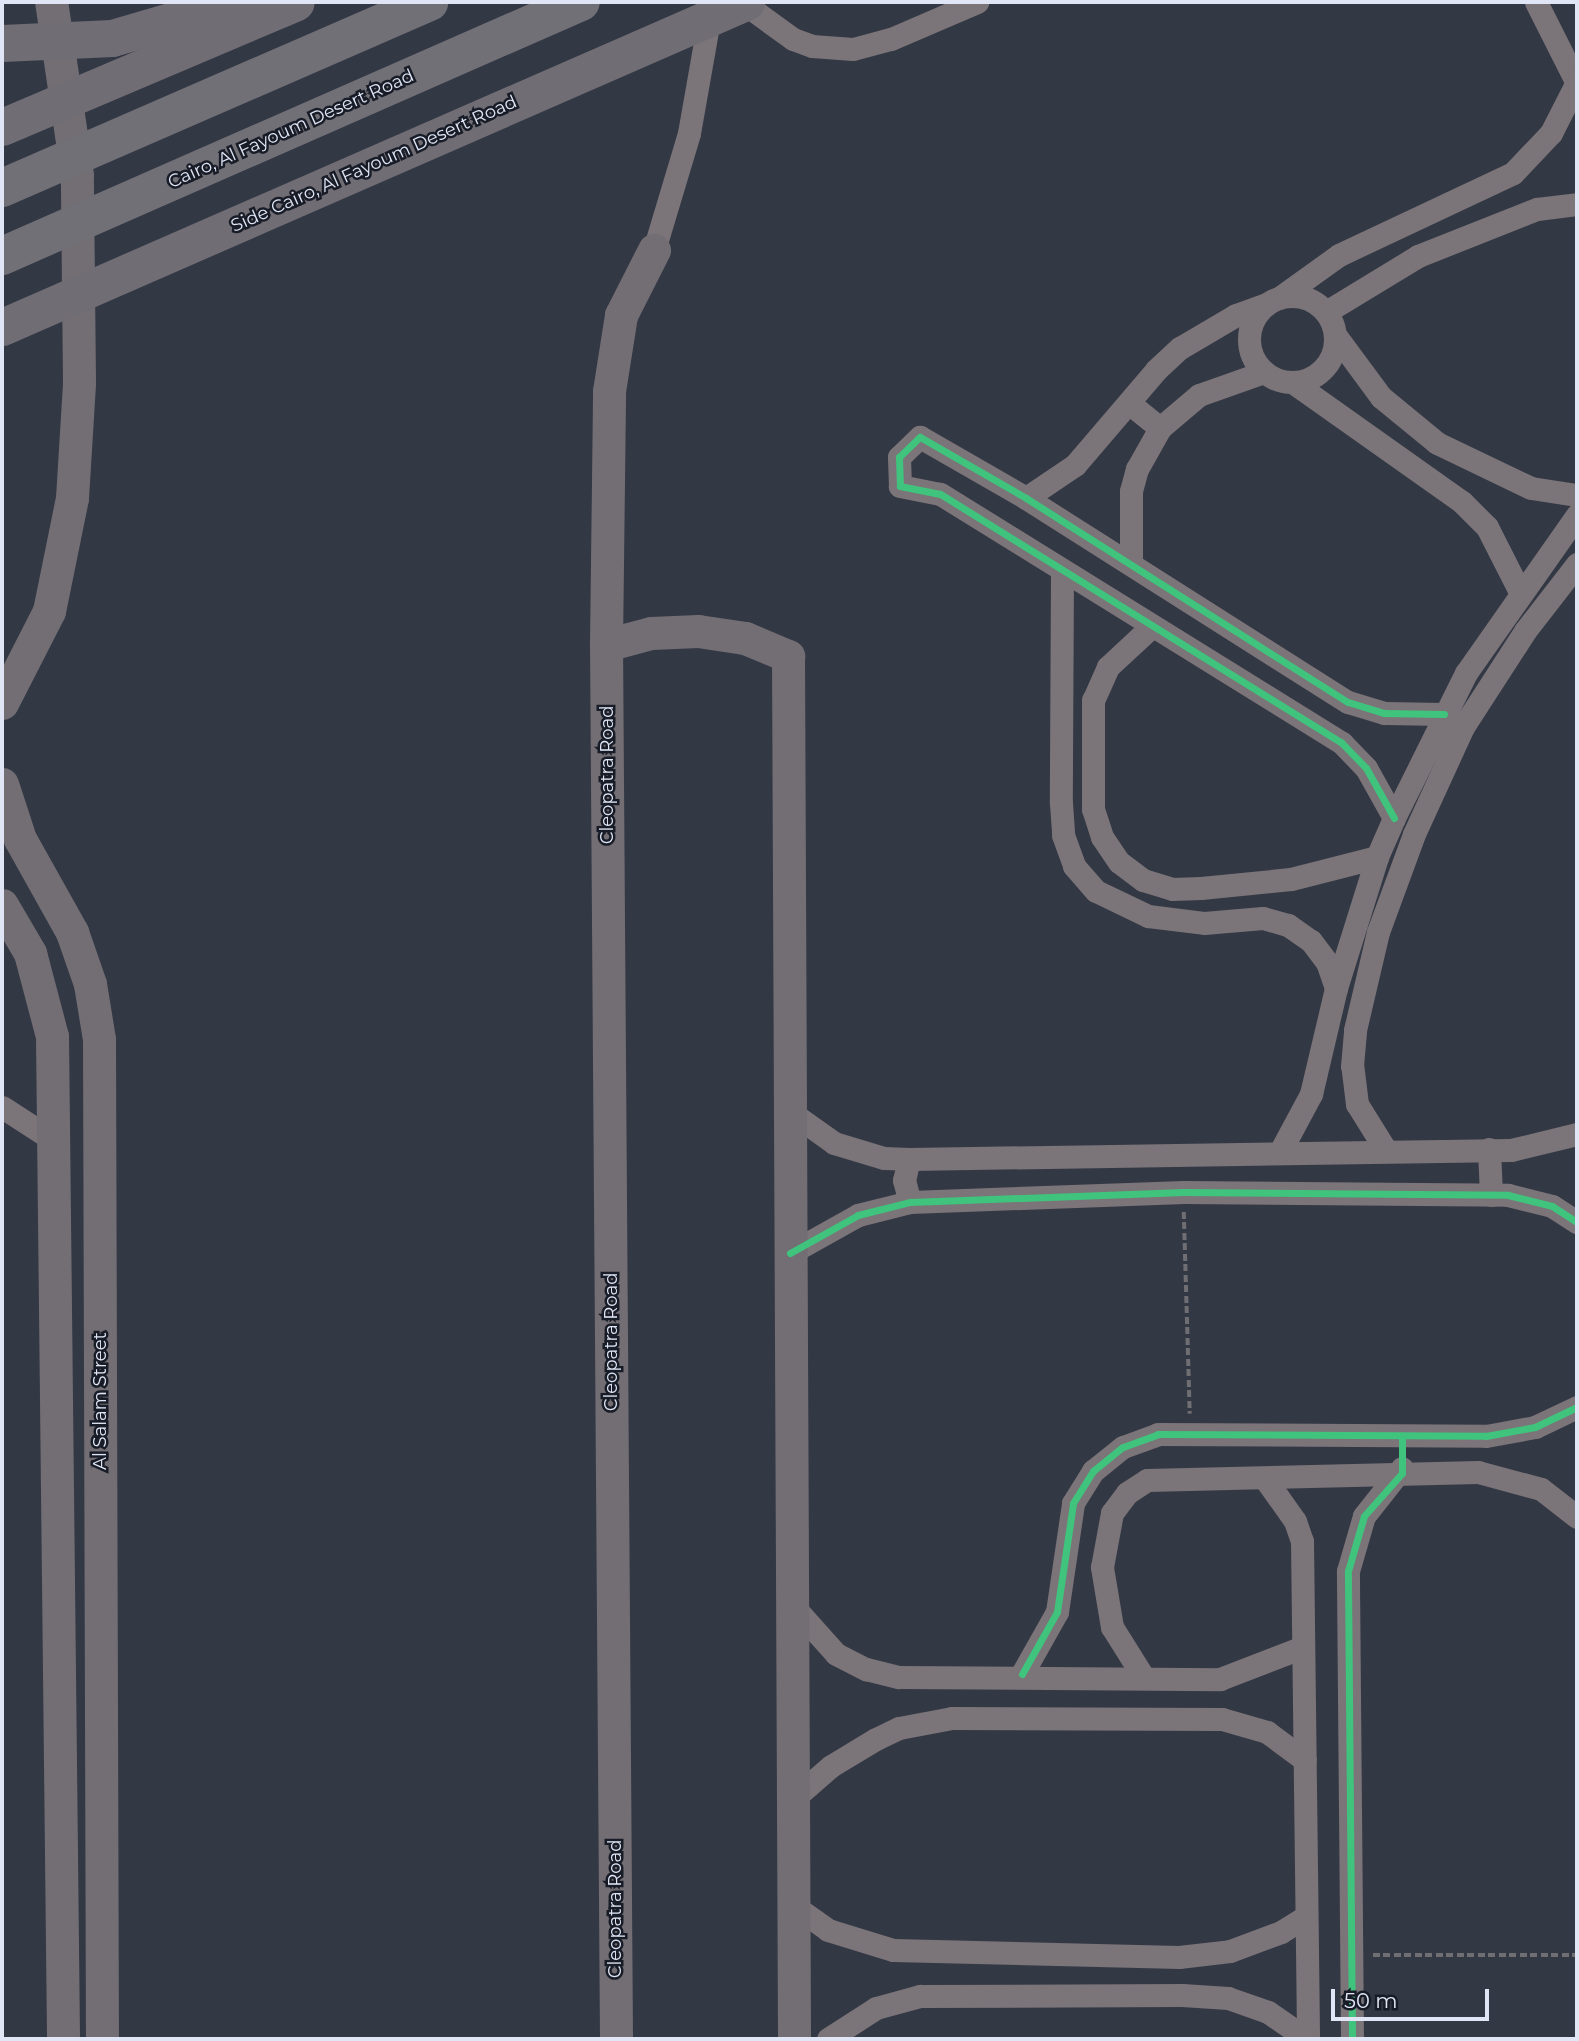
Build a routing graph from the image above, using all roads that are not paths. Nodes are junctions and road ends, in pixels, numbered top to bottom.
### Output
1 (51, 2) edge
2 (235, 2) edge
3 (296, 2) edge
4 (429, 2) edge
5 (581, 2) edge
6 (712, 2) edge
7 (744, 2) edge
8 (977, 2) edge
9 (1536, 2) edge
10 (2, 43) edge
11 (1577, 83) edge
12 (2, 127) edge
13 (2, 188) edge
14 (1577, 204) edge
15 (654, 250) joint
16 (2, 256) edge
17 (1273, 301) junction
18 (1326, 312) junction
19 (2, 327) edge
20 (1336, 336) junction
21 (1264, 372) junction
22 (1294, 383) junction
23 (1129, 403) junction
24 (1160, 428) junction
25 (1577, 495) edge
26 (1026, 498) junction
27 (1577, 515) edge
28 (1131, 563) junction
29 (1577, 564) edge
30 (1062, 574) junction
31 (1521, 594) junction
32 (1151, 627) junction
33 (606, 645) junction
34 (1331, 693) junction
35 (2, 703) edge
36 (1444, 714) junction
37 (1313, 723) junction
38 (2, 784) edge
39 (1394, 818) junction
40 (1377, 857) junction
41 (2, 905) edge
42 (1336, 988) junction
43 (1321, 1064) junction
44 (1352, 1066) junction
45 (2, 1107) edge
46 (792, 1113) junction
47 (1577, 1134) edge
48 (53, 1140) junction
49 (1385, 1149) junction
50 (1489, 1149) junction
51 (1281, 1150) junction
52 (909, 1159) junction
53 (1491, 1195) junction
54 (910, 1202) junction
55 (1577, 1222) edge
56 (790, 1253) junction
57 (1577, 1407) edge
58 (1402, 1439) junction
59 (1402, 1473) junction
60 (1266, 1480) junction
61 (1577, 1517) edge
62 (793, 1606) junction
63 (99, 1625) junction
64 (57, 1626) junction
65 (1303, 1647) junction
66 (1022, 1674) junction
67 (1144, 1678) junction
68 (1220, 1679) junction
69 (1222, 1718) junction
70 (1305, 1760) junction
71 (793, 1799) junction
72 (793, 1905) junction
73 (1305, 1917) junction
74 (62, 2039) edge
75 (102, 2039) edge
76 (616, 2039) edge
77 (794, 2039) edge
78 (828, 2039) edge
79 (1308, 2039) edge
80 (1352, 2039) edge

1 - 35 main road
2 - 10 main road, bridge
3 - 12 main road, bridge
4 - 13 highway, bridge
5 - 16 highway, Cairo, Al Fayoum Desert Road, bridge
6 - 15 street
7 - 8 street
7 - 19 main road, Side Cairo, Al Fayoum Desert Road, bridge
9 - 11 street
11 - 17 street
14 - 18 street
15 - 33 main road, Cleopatra Road
17 - 18 street
17 - 21 street
17 - 23 street
18 - 20 street
20 - 22 street
20 - 25 street
21 - 22 street
21 - 24 street
22 - 31 street
23 - 24 street
23 - 26 street
24 - 28 street
26 - 28 street
26 - 30 street
27 - 31 street
28 - 34 street
29 - 44 street
30 - 32 street
30 - 42 street
31 - 36 street
32 - 37 street
32 - 40 street
33 - 46 main road
33 - 76 main road, Cleopatra Road
34 - 36 street
34 - 37 street
36 - 39 street
37 - 39 street
38 - 63 main road, Al Salam Street
39 - 40 street
40 - 42 street
41 - 48 main road
42 - 43 street
43 - 44 street
43 - 51 street
44 - 49 street
45 - 48 street
46 - 52 street
46 - 56 main road
47 - 50 street
48 - 64 main road
49 - 50 street
49 - 51 street
50 - 53 street
51 - 52 street
52 - 54 street
53 - 54 street
53 - 55 street
54 - 56 street
56 - 62 main road
57 - 58 street
58 - 59 street
58 - 66 street
59 - 60 street
59 - 61 street
59 - 80 street
60 - 65 street
60 - 67 street
62 - 66 street
62 - 71 main road
63 - 64 main road
63 - 75 main road, Al Salam Street
64 - 74 main road
65 - 68 street
65 - 70 street
66 - 67 street
67 - 68 street
68 - 69 street
69 - 70 street
69 - 71 street
70 - 73 street
71 - 72 main road
72 - 73 street
72 - 77 main road
73 - 79 street
78 - 79 street

